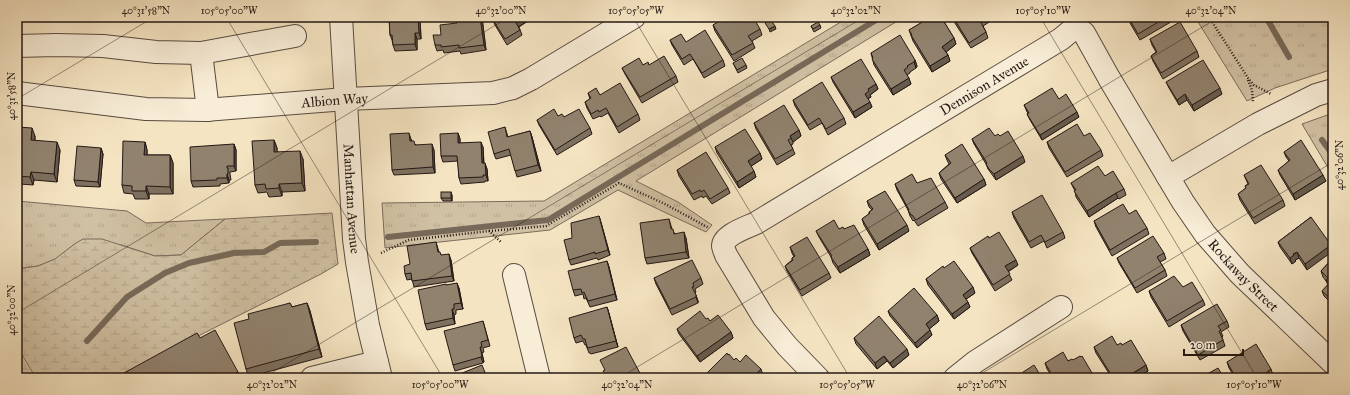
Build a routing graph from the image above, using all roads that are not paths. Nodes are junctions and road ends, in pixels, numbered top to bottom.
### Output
1 (341, 17) edge
2 (634, 17) edge
3 (295, 36) dead end
4 (17, 46) edge
5 (201, 53) junction
6 (1333, 90) edge
7 (17, 93) edge
8 (346, 99) junction
9 (208, 110) junction
10 (1168, 177) junction
11 (514, 275) dead end
12 (1060, 307) dead end
13 (1333, 363) edge
14 (379, 370) edge
15 (312, 378) edge
16 (539, 378) edge
17 (818, 378) edge
18 (955, 378) edge

1 - 8 street, Manhattan Avenue
2 - 8 street, Albion Way
3 - 5 street
4 - 5 street
5 - 9 street
6 - 10 street
7 - 9 street, Albion Way
8 - 9 street, Albion Way
8 - 14 street, Manhattan Avenue
10 - 13 street, Rockaway Street
10 - 17 street, Dennison Avenue
11 - 16 street
12 - 18 street
14 - 15 street

